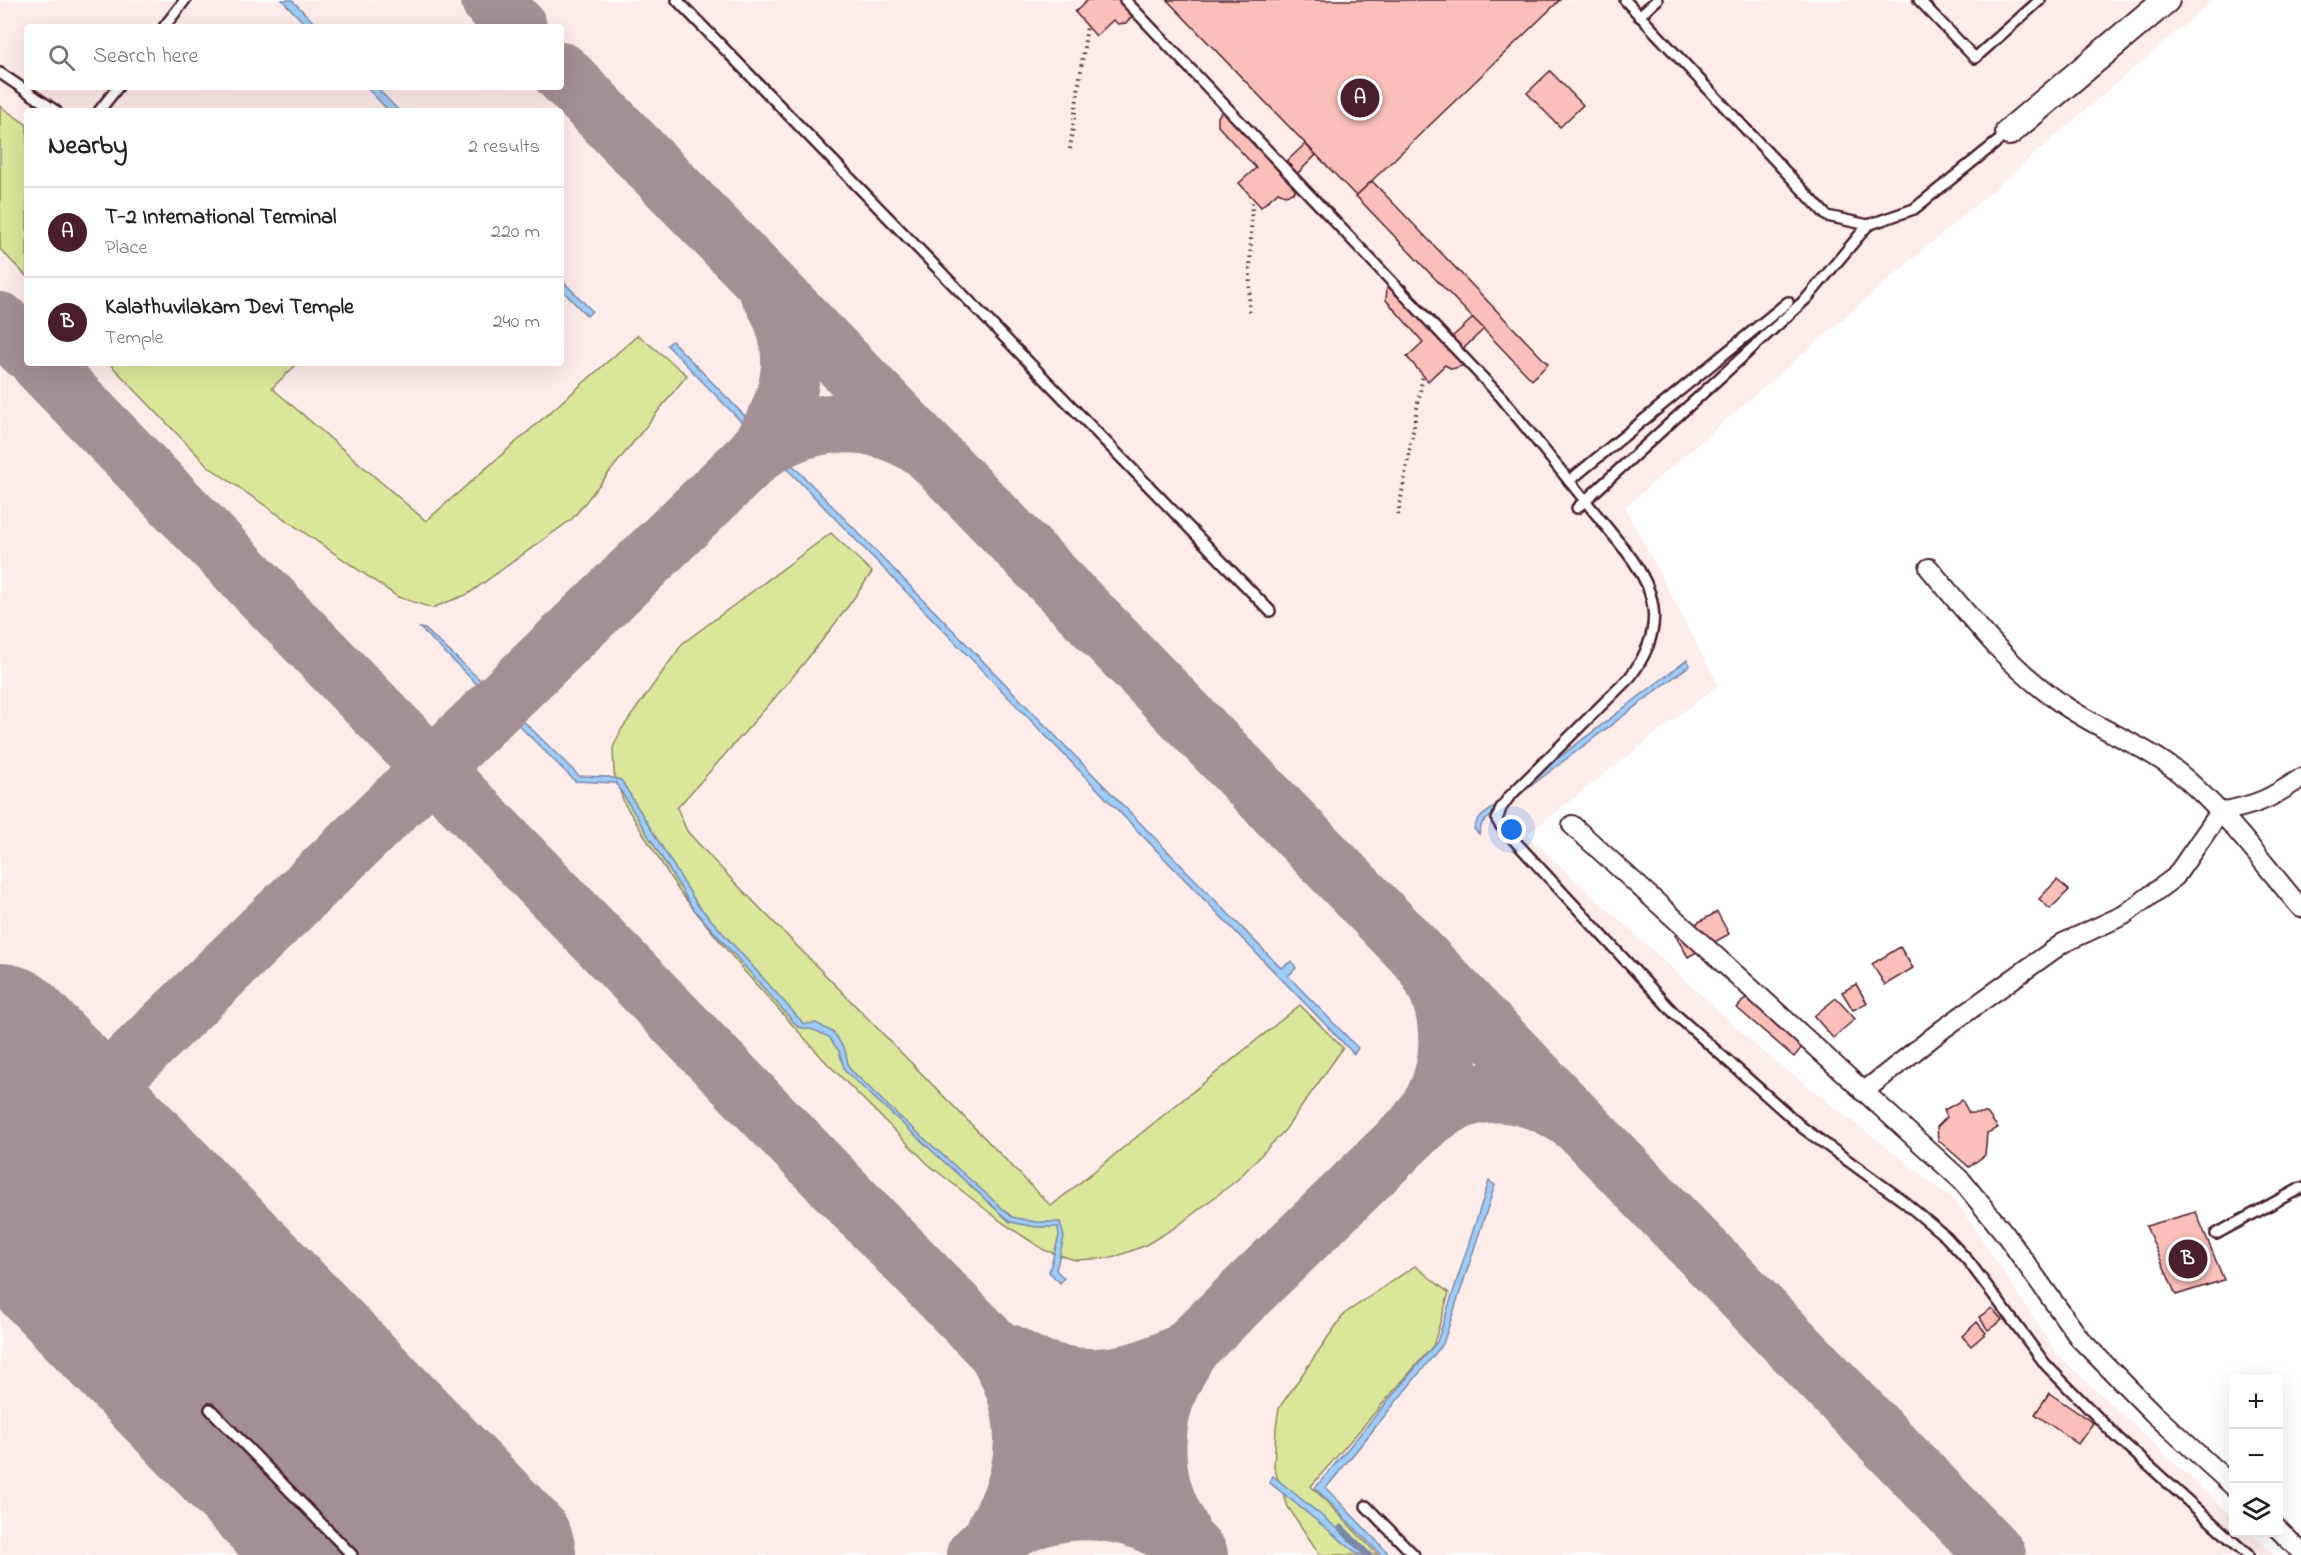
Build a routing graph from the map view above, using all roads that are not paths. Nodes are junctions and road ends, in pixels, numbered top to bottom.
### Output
1 (185, 0) edge
2 (677, 0) edge
3 (1125, 0) edge
4 (1625, 0) edge
5 (1657, 0) edge
6 (1919, 0) edge
7 (2040, 0) edge
8 (2166, 0) edge
9 (1640, 16) junction
10 (166, 24) edge
11 (0, 73) edge
12 (24, 89) edge
13 (25, 90) edge
14 (116, 90) edge
15 (52, 108) edge
16 (101, 108) edge
17 (2009, 132) joint
18 (1868, 225) junction
19 (1788, 302) dead end
20 (1569, 481) dead end
21 (1585, 501) junction
22 (1577, 508) dead end
23 (1929, 568) dead end
24 (1270, 611) dead end
25 (2301, 778) edge
26 (2220, 812) junction
27 (1572, 825) dead end
28 (2301, 908) edge
29 (1863, 1092) junction
30 (2301, 1188) edge
31 (2216, 1234) dead end
32 (210, 1409) dead end
33 (2229, 1483) edge
34 (1366, 1506) dead end
35 (2283, 1534) edge
36 (2301, 1552) edge
37 (352, 1555) edge
38 (1414, 1555) edge
39 (2248, 1555) edge

1 - 10 lane
2 - 24 lane
3 - 21 lane
4 - 9 lane
5 - 9 lane
6 - 7 lane
8 - 17 street
9 - 18 lane
11 - 12 lane
13 - 15 lane
14 - 16 lane
17 - 18 lane
18 - 21 lane
19 - 20 lane
21 - 22 lane
21 - 39 lane
23 - 26 street
25 - 26 street
26 - 28 street
26 - 29 street
27 - 29 street
29 - 33 street
30 - 31 lane
32 - 37 lane
34 - 38 lane
35 - 36 street

